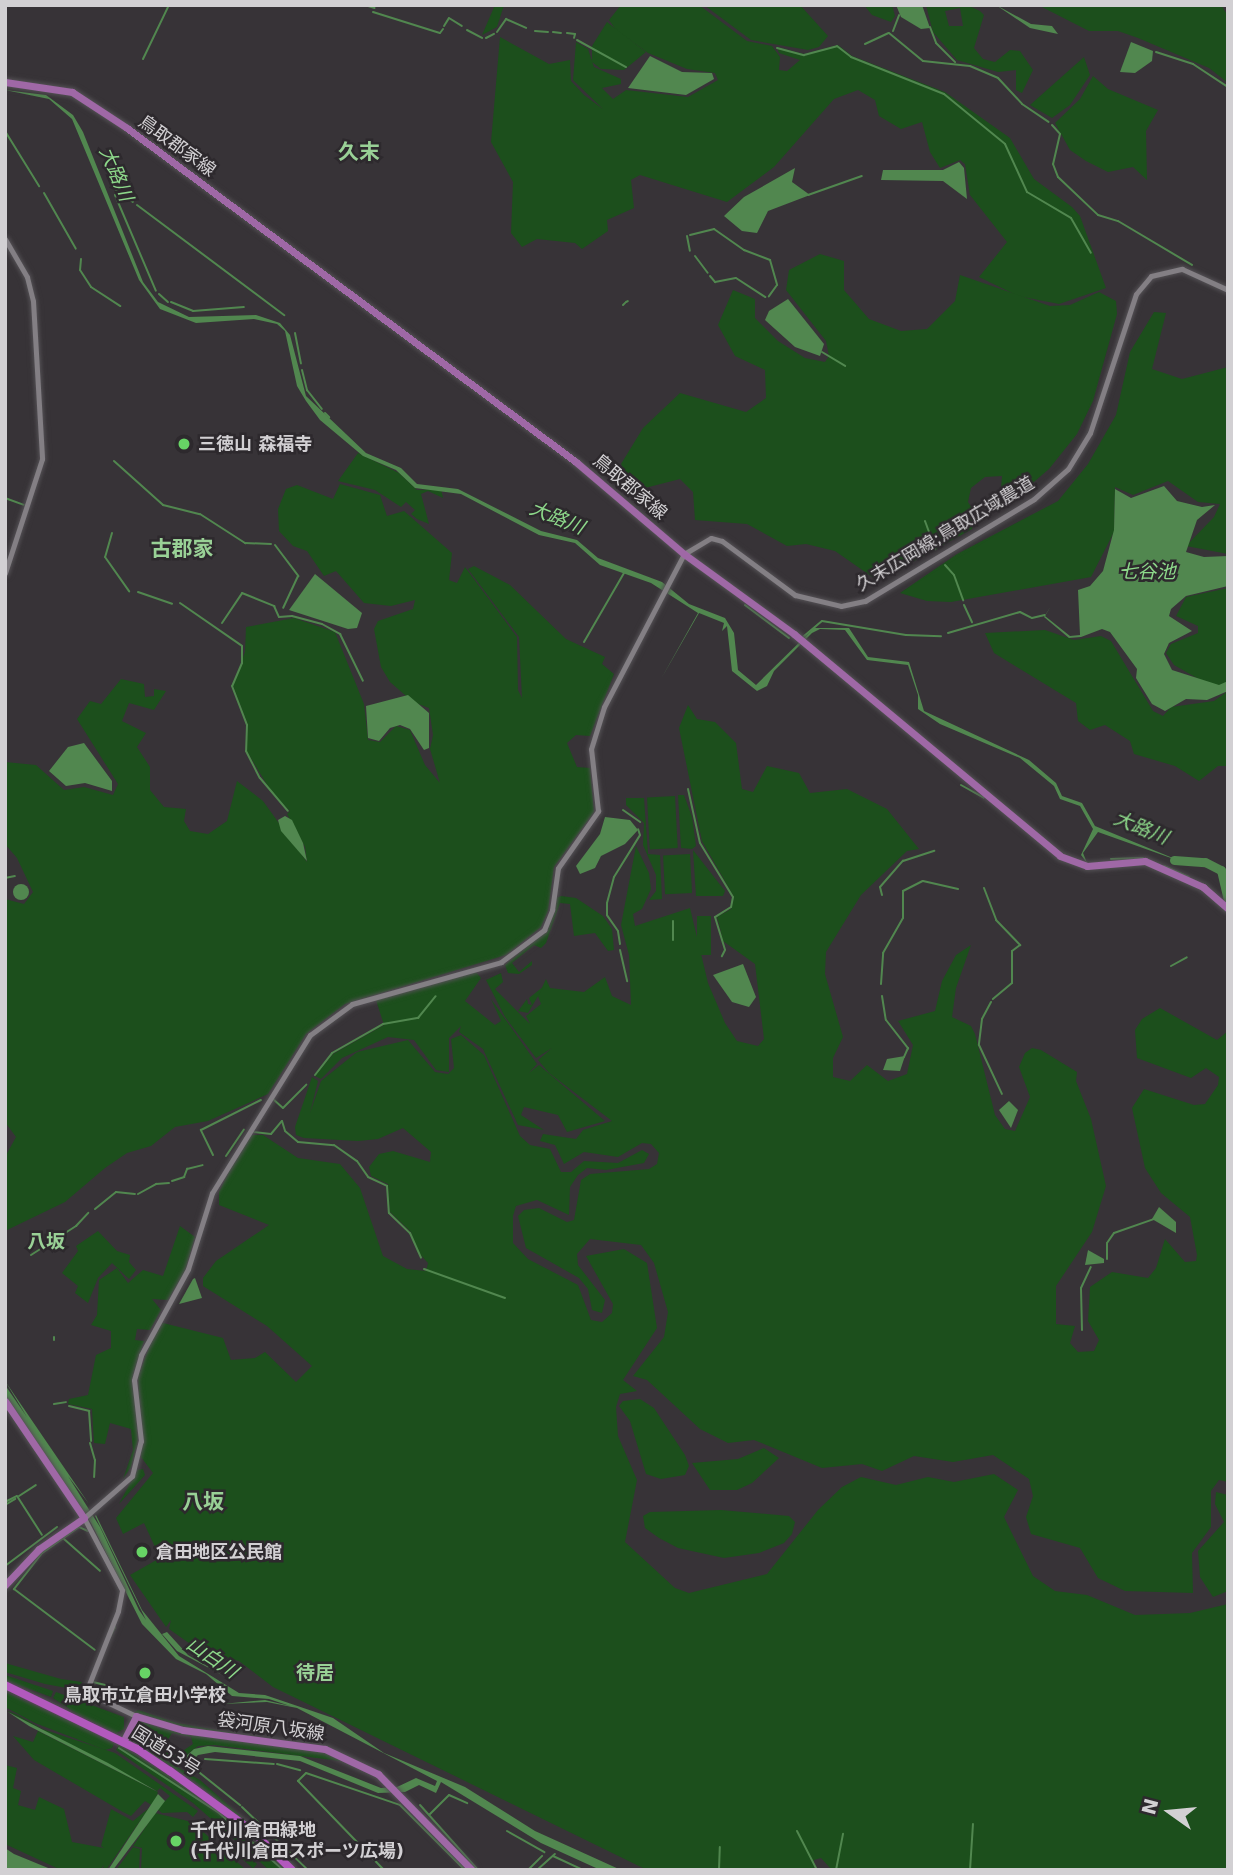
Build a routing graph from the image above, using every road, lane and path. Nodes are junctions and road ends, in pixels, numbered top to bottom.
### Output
1 (5, 82) edge
2 (5, 239) edge
3 (1228, 290) edge
4 (684, 554) junction
5 (5, 573) edge
6 (1228, 909) edge
7 (5, 1401) edge
8 (85, 1518) junction
9 (5, 1585) edge
10 (5, 1685) edge
11 (136, 1716) junction
12 (123, 1742) junction
13 (292, 1870) edge
14 (471, 1870) edge

1 - 4 main road, 鳥取郡家線
2 - 5 street
3 - 4 street, 久末広岡線;鳥取広域農道
4 - 6 main road, 鳥取郡家線
4 - 8 street
7 - 8 main road
8 - 9 main road
8 - 11 street
10 - 12 highway, 国道53号
11 - 12 main road
11 - 14 main road, 袋河原八坂線
12 - 13 highway, 国道53号

